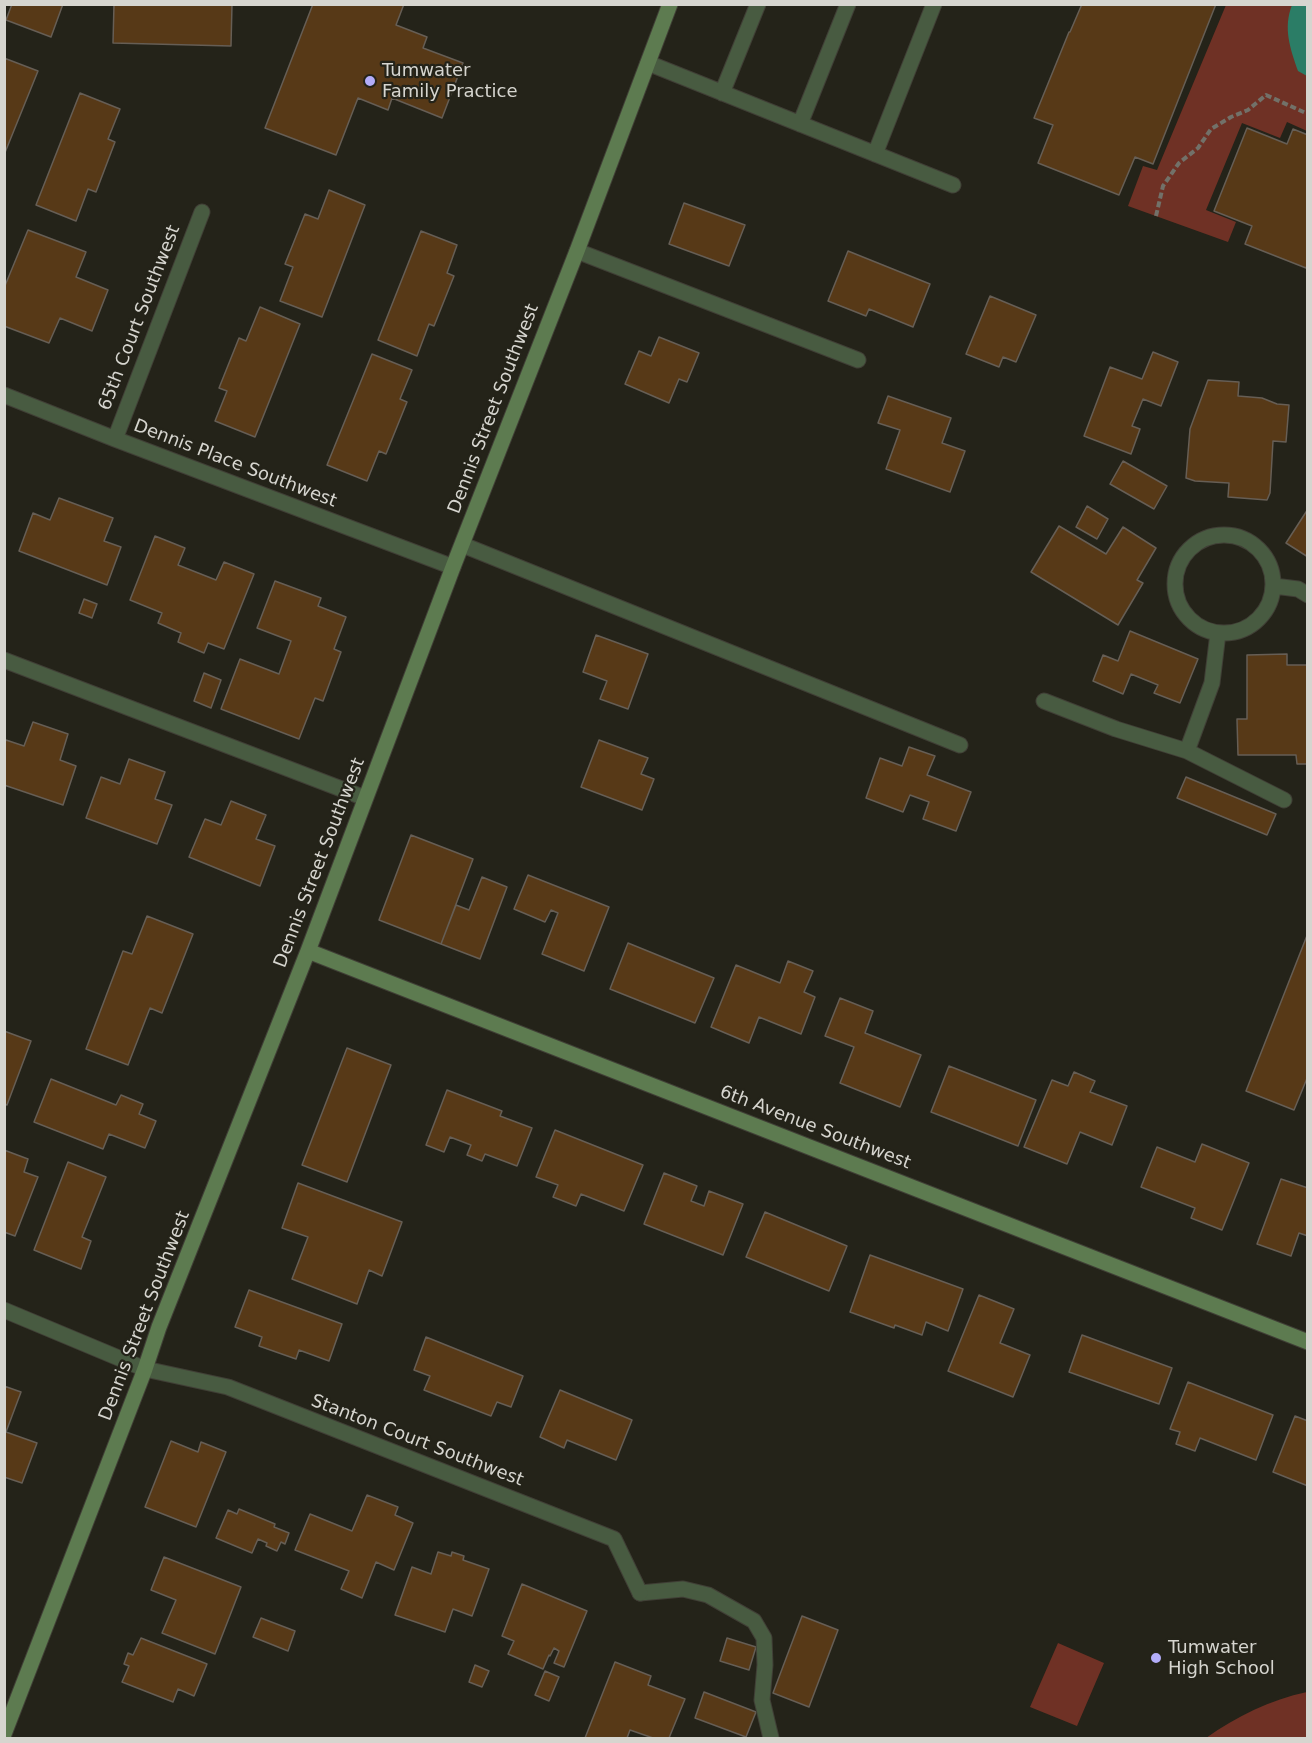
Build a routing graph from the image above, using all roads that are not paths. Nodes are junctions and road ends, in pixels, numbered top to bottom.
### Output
1 (670, 4) edge
2 (758, 4) edge
3 (848, 4) edge
4 (934, 4) edge
5 (648, 63) junction
6 (722, 93) junction
7 (800, 124) junction
8 (875, 154) junction
9 (953, 185) dead end
10 (202, 212) dead end
11 (577, 251) junction
12 (858, 360) dead end
13 (4, 395) edge
14 (114, 439) junction
15 (463, 545) junction
16 (453, 567) junction
17 (1274, 586) junction
18 (1308, 595) edge
19 (1218, 633) junction
20 (4, 660) edge
21 (1044, 701) dead end
22 (960, 745) dead end
23 (1187, 751) junction
24 (365, 798) junction
25 (1284, 800) dead end
26 (308, 951) junction
27 (4, 1310) edge
28 (1308, 1342) edge
29 (145, 1369) junction
30 (4, 1734) edge
31 (771, 1738) edge

1 - 5 street, Dennis Street Southwest
2 - 6 street
3 - 7 street
4 - 8 street
5 - 6 street
5 - 11 street, Dennis Street Southwest
6 - 7 street
7 - 8 street
8 - 9 street
10 - 14 street, 65th Court Southwest
11 - 12 street
11 - 15 street, Dennis Street Southwest
13 - 14 street, Dennis Place Southwest
14 - 16 street, Dennis Place Southwest
15 - 16 street, Dennis Street Southwest
15 - 22 street
16 - 24 street, Dennis Street Southwest
17 - 18 street
17 - 19 street
17 - 19 street
19 - 23 street
20 - 24 street
21 - 23 street
23 - 25 street
24 - 26 street, Dennis Street Southwest
26 - 28 street, 6th Avenue Southwest
26 - 29 street, Dennis Street Southwest
27 - 29 street, Stanton Court Southwest
29 - 30 street, Dennis Street Southwest
29 - 31 street, Stanton Court Southwest

